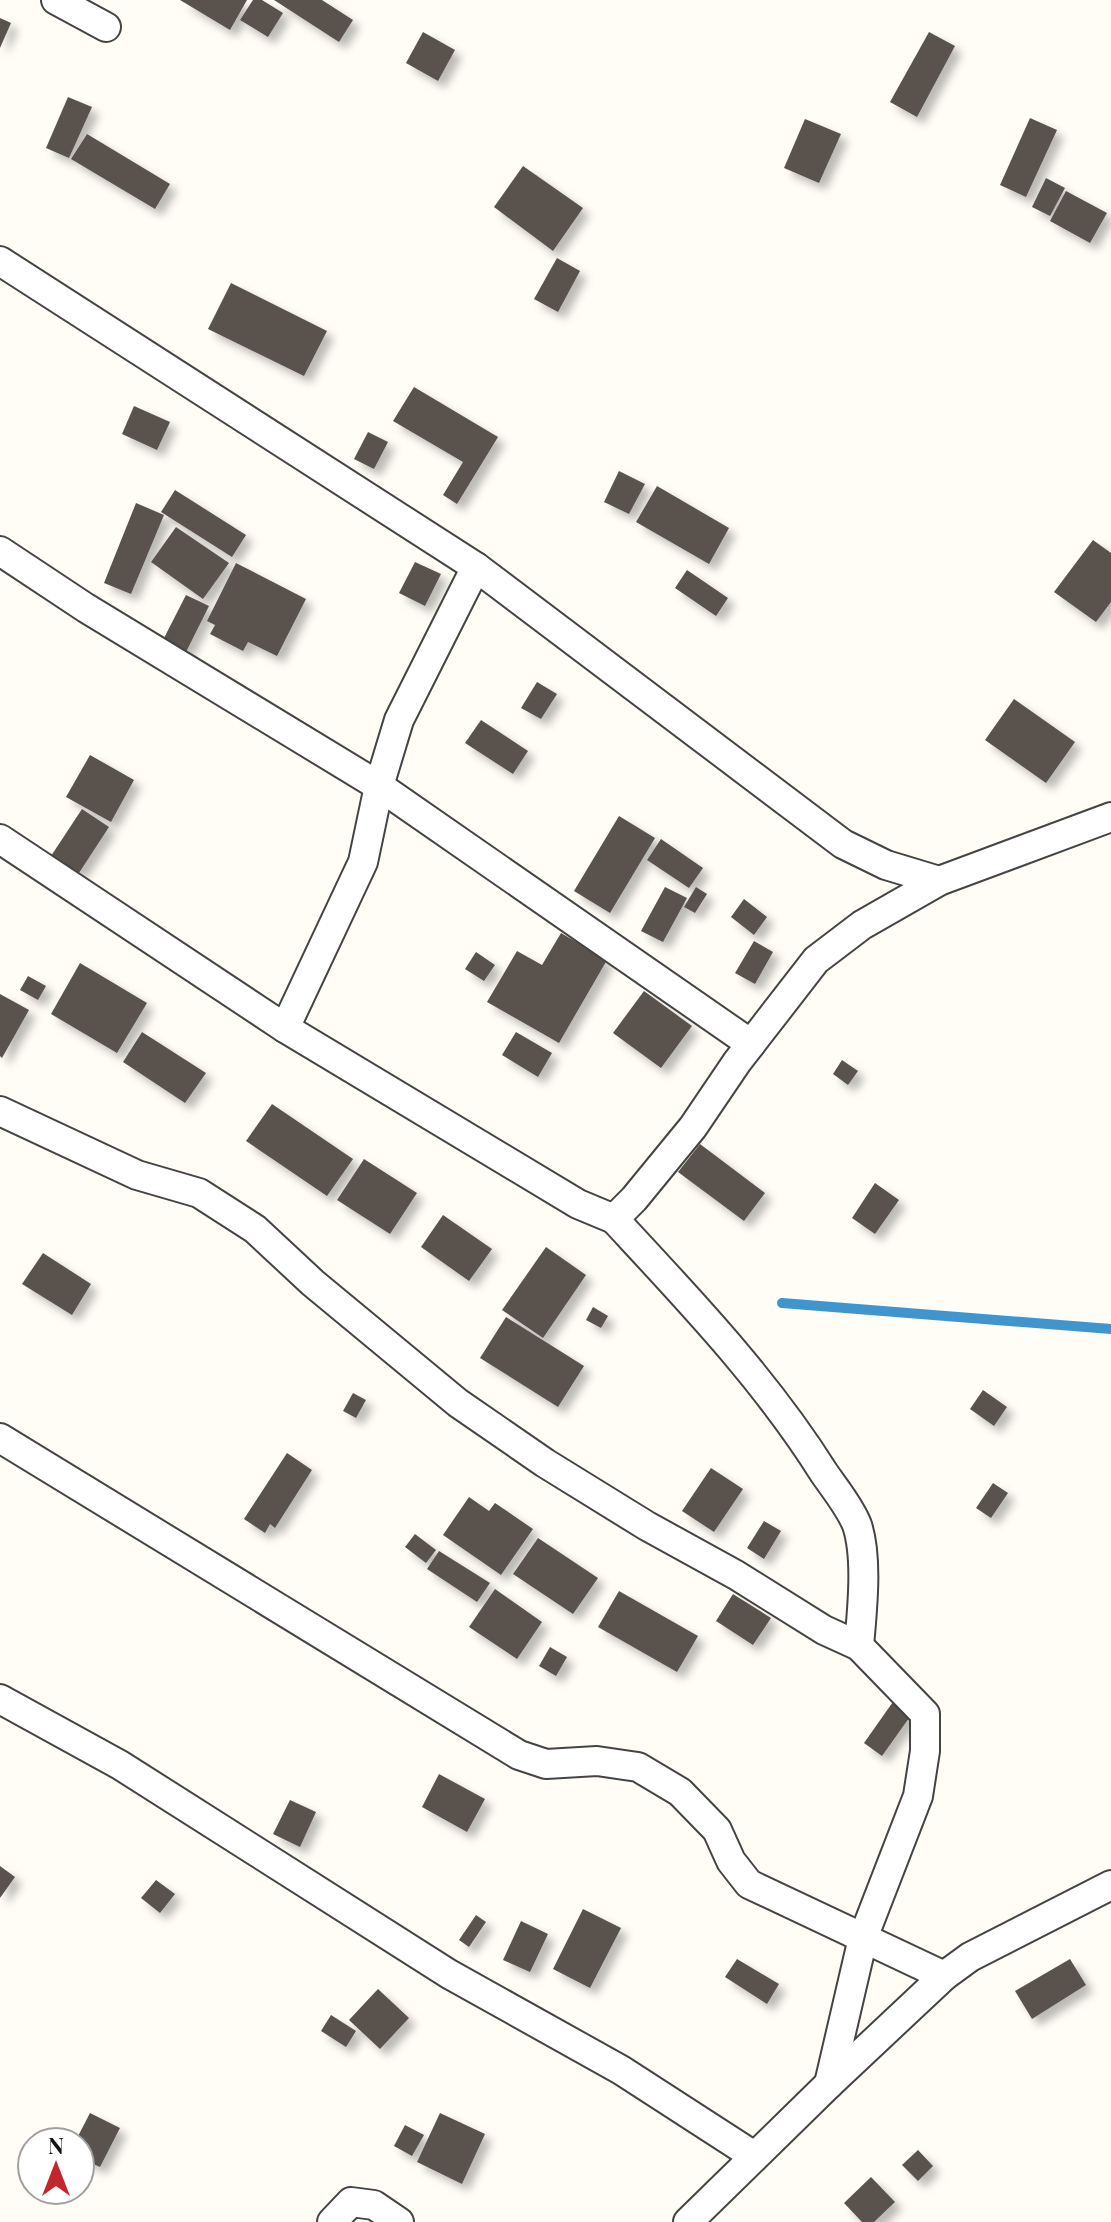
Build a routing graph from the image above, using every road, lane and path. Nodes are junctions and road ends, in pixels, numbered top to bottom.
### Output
1 (56, 0) edge
2 (106, 27) dead end
3 (0, 261) edge
4 (0, 551) edge
5 (476, 567) junction
6 (379, 786) junction
7 (1111, 817) edge
8 (0, 839) edge
9 (939, 881) junction
10 (285, 1028) junction
11 (751, 1044) junction
12 (0, 1111) edge
13 (614, 1219) junction
14 (0, 1438) edge
15 (859, 1646) junction
16 (0, 1699) edge
17 (1111, 1885) edge
18 (863, 1938) junction
19 (944, 1976) junction
20 (829, 2084) junction
21 (754, 2156) junction
22 (332, 2222) edge
23 (399, 2222) edge
24 (688, 2222) edge

1 - 2 street
3 - 5 street
4 - 6 street
5 - 6 street
5 - 9 street
6 - 10 street
6 - 11 street
7 - 9 street
8 - 10 street
9 - 11 street
10 - 13 street
11 - 13 street
12 - 15 street
13 - 15 street
14 - 18 street
15 - 18 street
16 - 21 street
17 - 19 street
18 - 19 street
18 - 20 street
19 - 20 street
20 - 21 street
21 - 24 street
22 - 23 street

